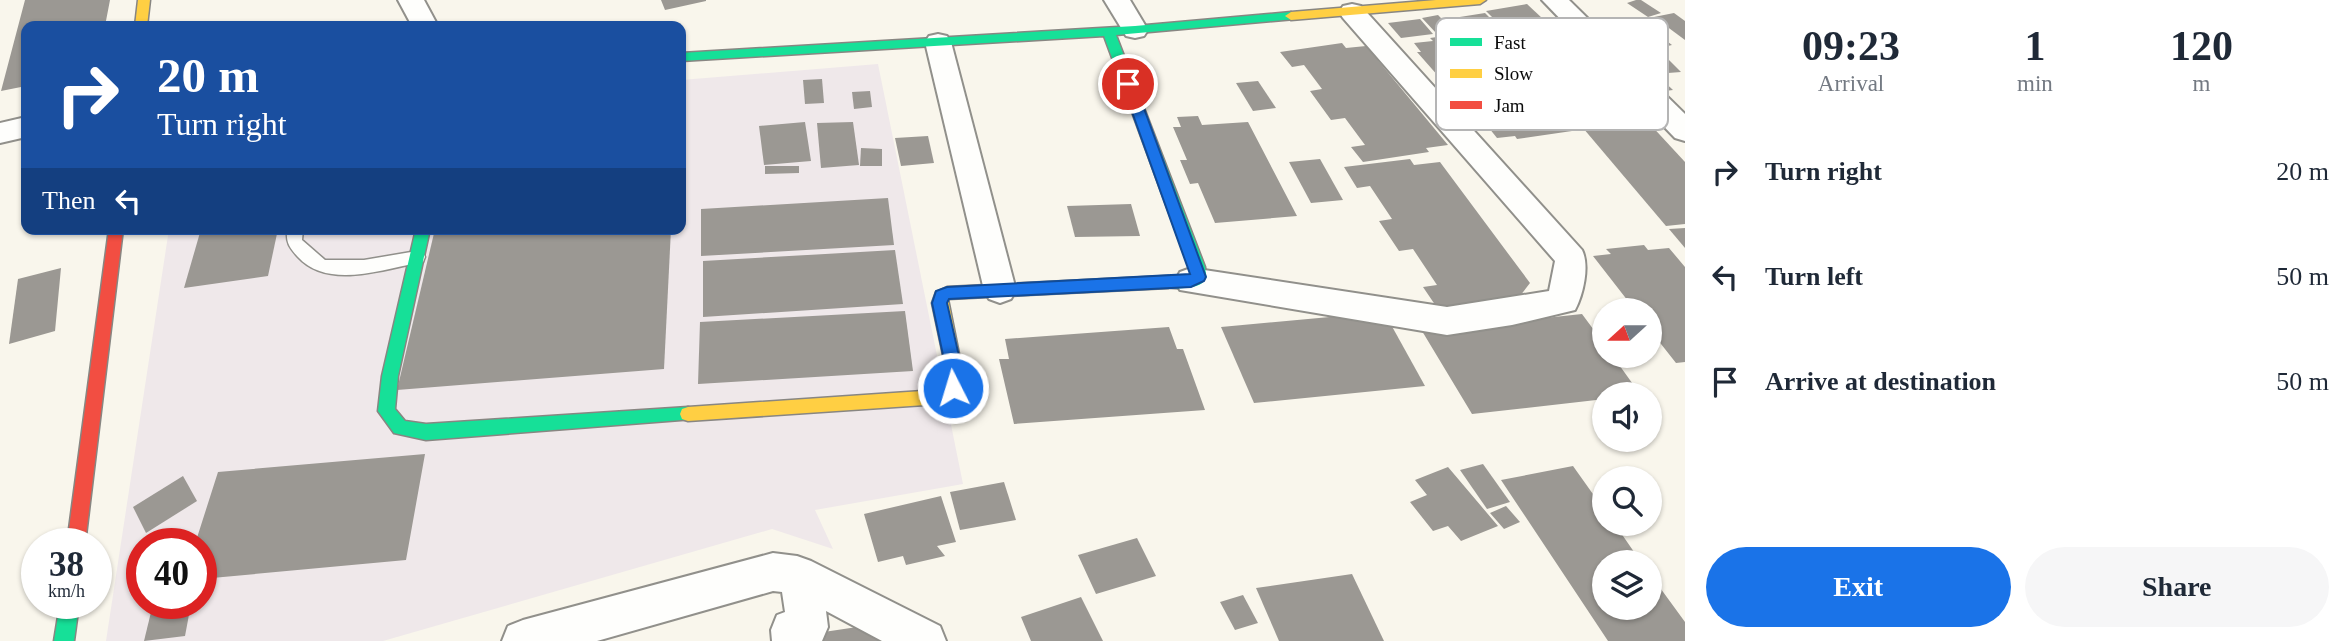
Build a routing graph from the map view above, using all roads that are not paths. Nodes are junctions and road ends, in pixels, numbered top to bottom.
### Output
1 (144, 0) edge
2 (411, 0) edge
3 (1117, 0) edge
4 (1555, 0) edge
5 (1468, 1) edge
6 (1352, 12) junction
7 (1573, 18) edge
8 (142, 21) edge
9 (422, 21) edge
10 (1135, 30) junction
11 (1109, 32) junction
12 (938, 42) junction
13 (686, 57) edge
14 (1436, 108) edge
15 (1668, 114) edge
16 (21, 128) edge
17 (1457, 130) edge
18 (1685, 131) edge
19 (0, 133) edge
20 (115, 235) edge
21 (295, 235) edge
22 (422, 235) edge
23 (417, 257) junction
24 (1191, 281) junction
25 (1000, 290) junction
26 (78, 528) edge
27 (797, 575) junction
28 (67, 619) edge
29 (64, 641) edge
30 (523, 641) edge
31 (793, 641) edge
32 (925, 641) edge

1 - 8 street
2 - 9 street
3 - 10 street
4 - 7 street
5 - 6 street
6 - 10 street
6 - 14 street
10 - 11 street
11 - 12 street
11 - 24 street
12 - 13 street
12 - 25 street
15 - 18 street
16 - 19 street
17 - 24 street
20 - 26 street
21 - 23 lane
22 - 23 street
23 - 25 street
24 - 25 street
27 - 30 street
27 - 31 street
27 - 32 street
28 - 29 street

